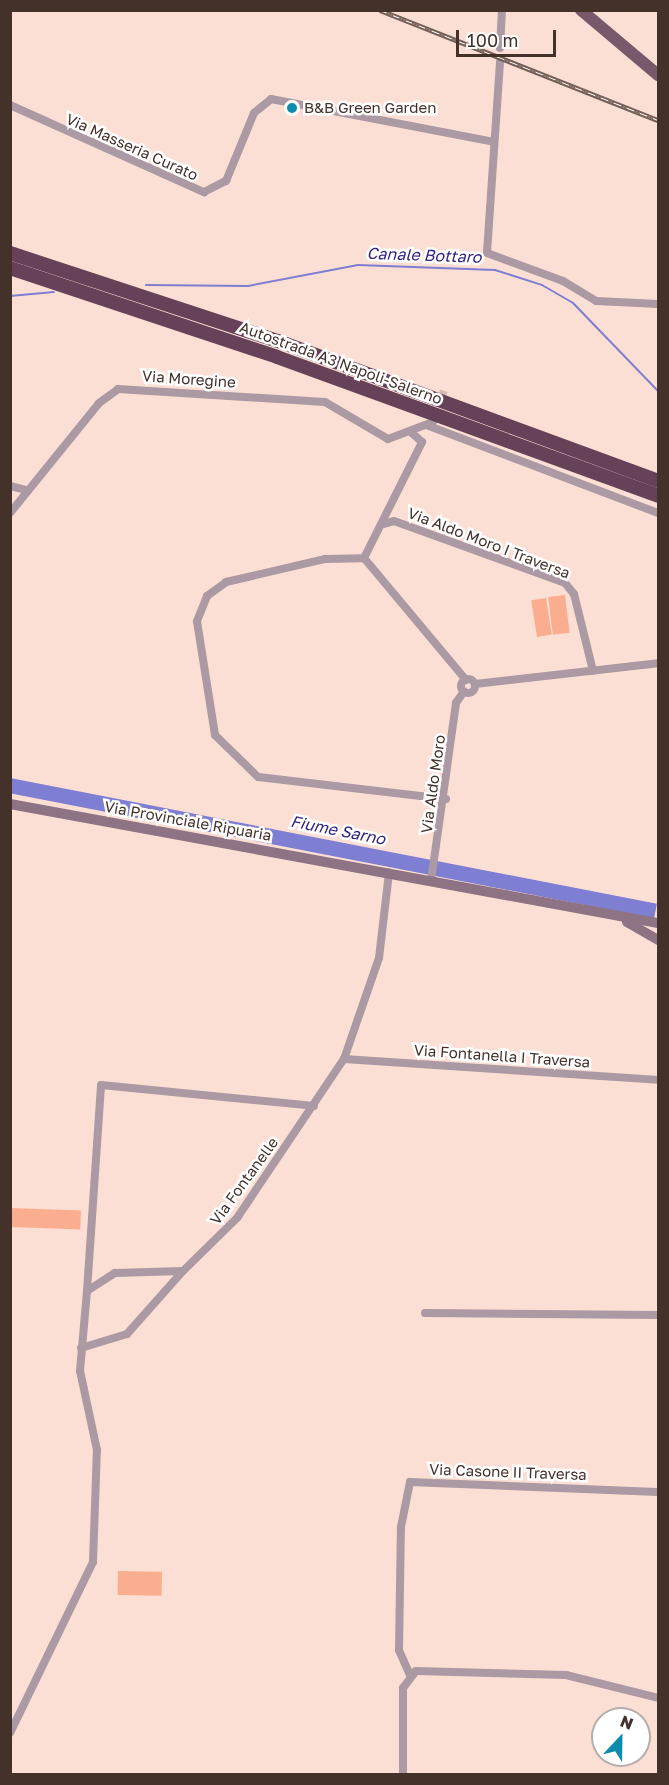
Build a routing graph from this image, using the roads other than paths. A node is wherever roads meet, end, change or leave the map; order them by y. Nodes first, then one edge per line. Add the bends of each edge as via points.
1 (502, 10) edge
2 (581, 10) edge
3 (500, 48) dead end
4 (500, 62) dead end
5 (658, 75) edge
6 (10, 105) edge
7 (494, 142) junction
8 (10, 253) edge
9 (10, 267) edge
10 (658, 304) edge
11 (411, 432) junction
12 (658, 481) edge
13 (10, 486) edge
14 (26, 490) junction
15 (658, 496) edge
16 (10, 513) edge
17 (658, 513) edge
18 (384, 524) junction
19 (364, 558) junction
20 (658, 663) edge
21 (593, 671) junction
22 (466, 680) junction
23 (475, 684) junction
24 (464, 691) junction
25 (446, 799) junction
26 (10, 804) edge
27 (389, 873) junction
28 (432, 879) junction
29 (607, 915) junction
30 (658, 923) edge
31 (658, 939) edge
32 (344, 1059) junction
33 (658, 1080) edge
34 (314, 1106) junction
35 (183, 1271) junction
36 (87, 1291) junction
37 (425, 1312) dead end
38 (658, 1315) edge
39 (81, 1348) junction
40 (658, 1492) edge
41 (410, 1675) junction
42 (658, 1698) edge
43 (10, 1733) edge
44 (403, 1774) edge

1 - 3 street
2 - 5 main road
4 - 7 street
6 - 7 street, Via Masseria Curato via 204,192 226,181 254,113 267,101
7 - 10 street via 487,253 557,279 596,301
8 - 12 highway, Autostrada A3 Napoli-Salerno via 278,341
9 - 15 highway, Autostrada A3 Napoli-Salerno via 277,357
11 - 14 street, Via Moregine via 378,437 325,402 118,389 99,403
11 - 17 street, Via Moregine via 431,424
11 - 18 street via 422,442
13 - 14 street
14 - 16 street, Via Moregine
18 - 19 street via 371,537
18 - 21 street, Via Aldo Moro I Traversa via 394,521 565,584 574,594
19 - 22 street
19 - 25 street via 325,559 226,582 207,596 197,621 215,735 229,754 258,777
20 - 21 street
21 - 23 street
22 - 23 street
22 - 24 street, Via Aldo Moro
23 - 24 street via 473,692
24 - 25 street, Via Aldo Moro via 456,703
25 - 28 street, Via Aldo Moro
26 - 27 main road, Via Provinciale Ripuaria
27 - 28 main road, Via Provinciale Ripuaria
27 - 32 street, Via Fontanelle via 379,958
28 - 29 main road, Via Provinciale Ripuaria
29 - 30 main road, Via Provinciale Ripuaria
29 - 31 main road, Via Provinciale Ripuaria
32 - 33 street, Via Fontanella I Traversa
32 - 34 street, Via Fontanelle
34 - 35 street, Via Fontanelle via 237,1218
34 - 36 street via 101,1085
35 - 36 street via 115,1272
35 - 39 street, Via Fontanelle via 127,1334
36 - 39 street
37 - 38 street
39 - 43 street via 97,1450 93,1562
40 - 41 street, Via Casone II Traversa via 410,1482 401,1527 399,1650
41 - 42 street via 423,1669 566,1676
41 - 44 street via 403,1688

